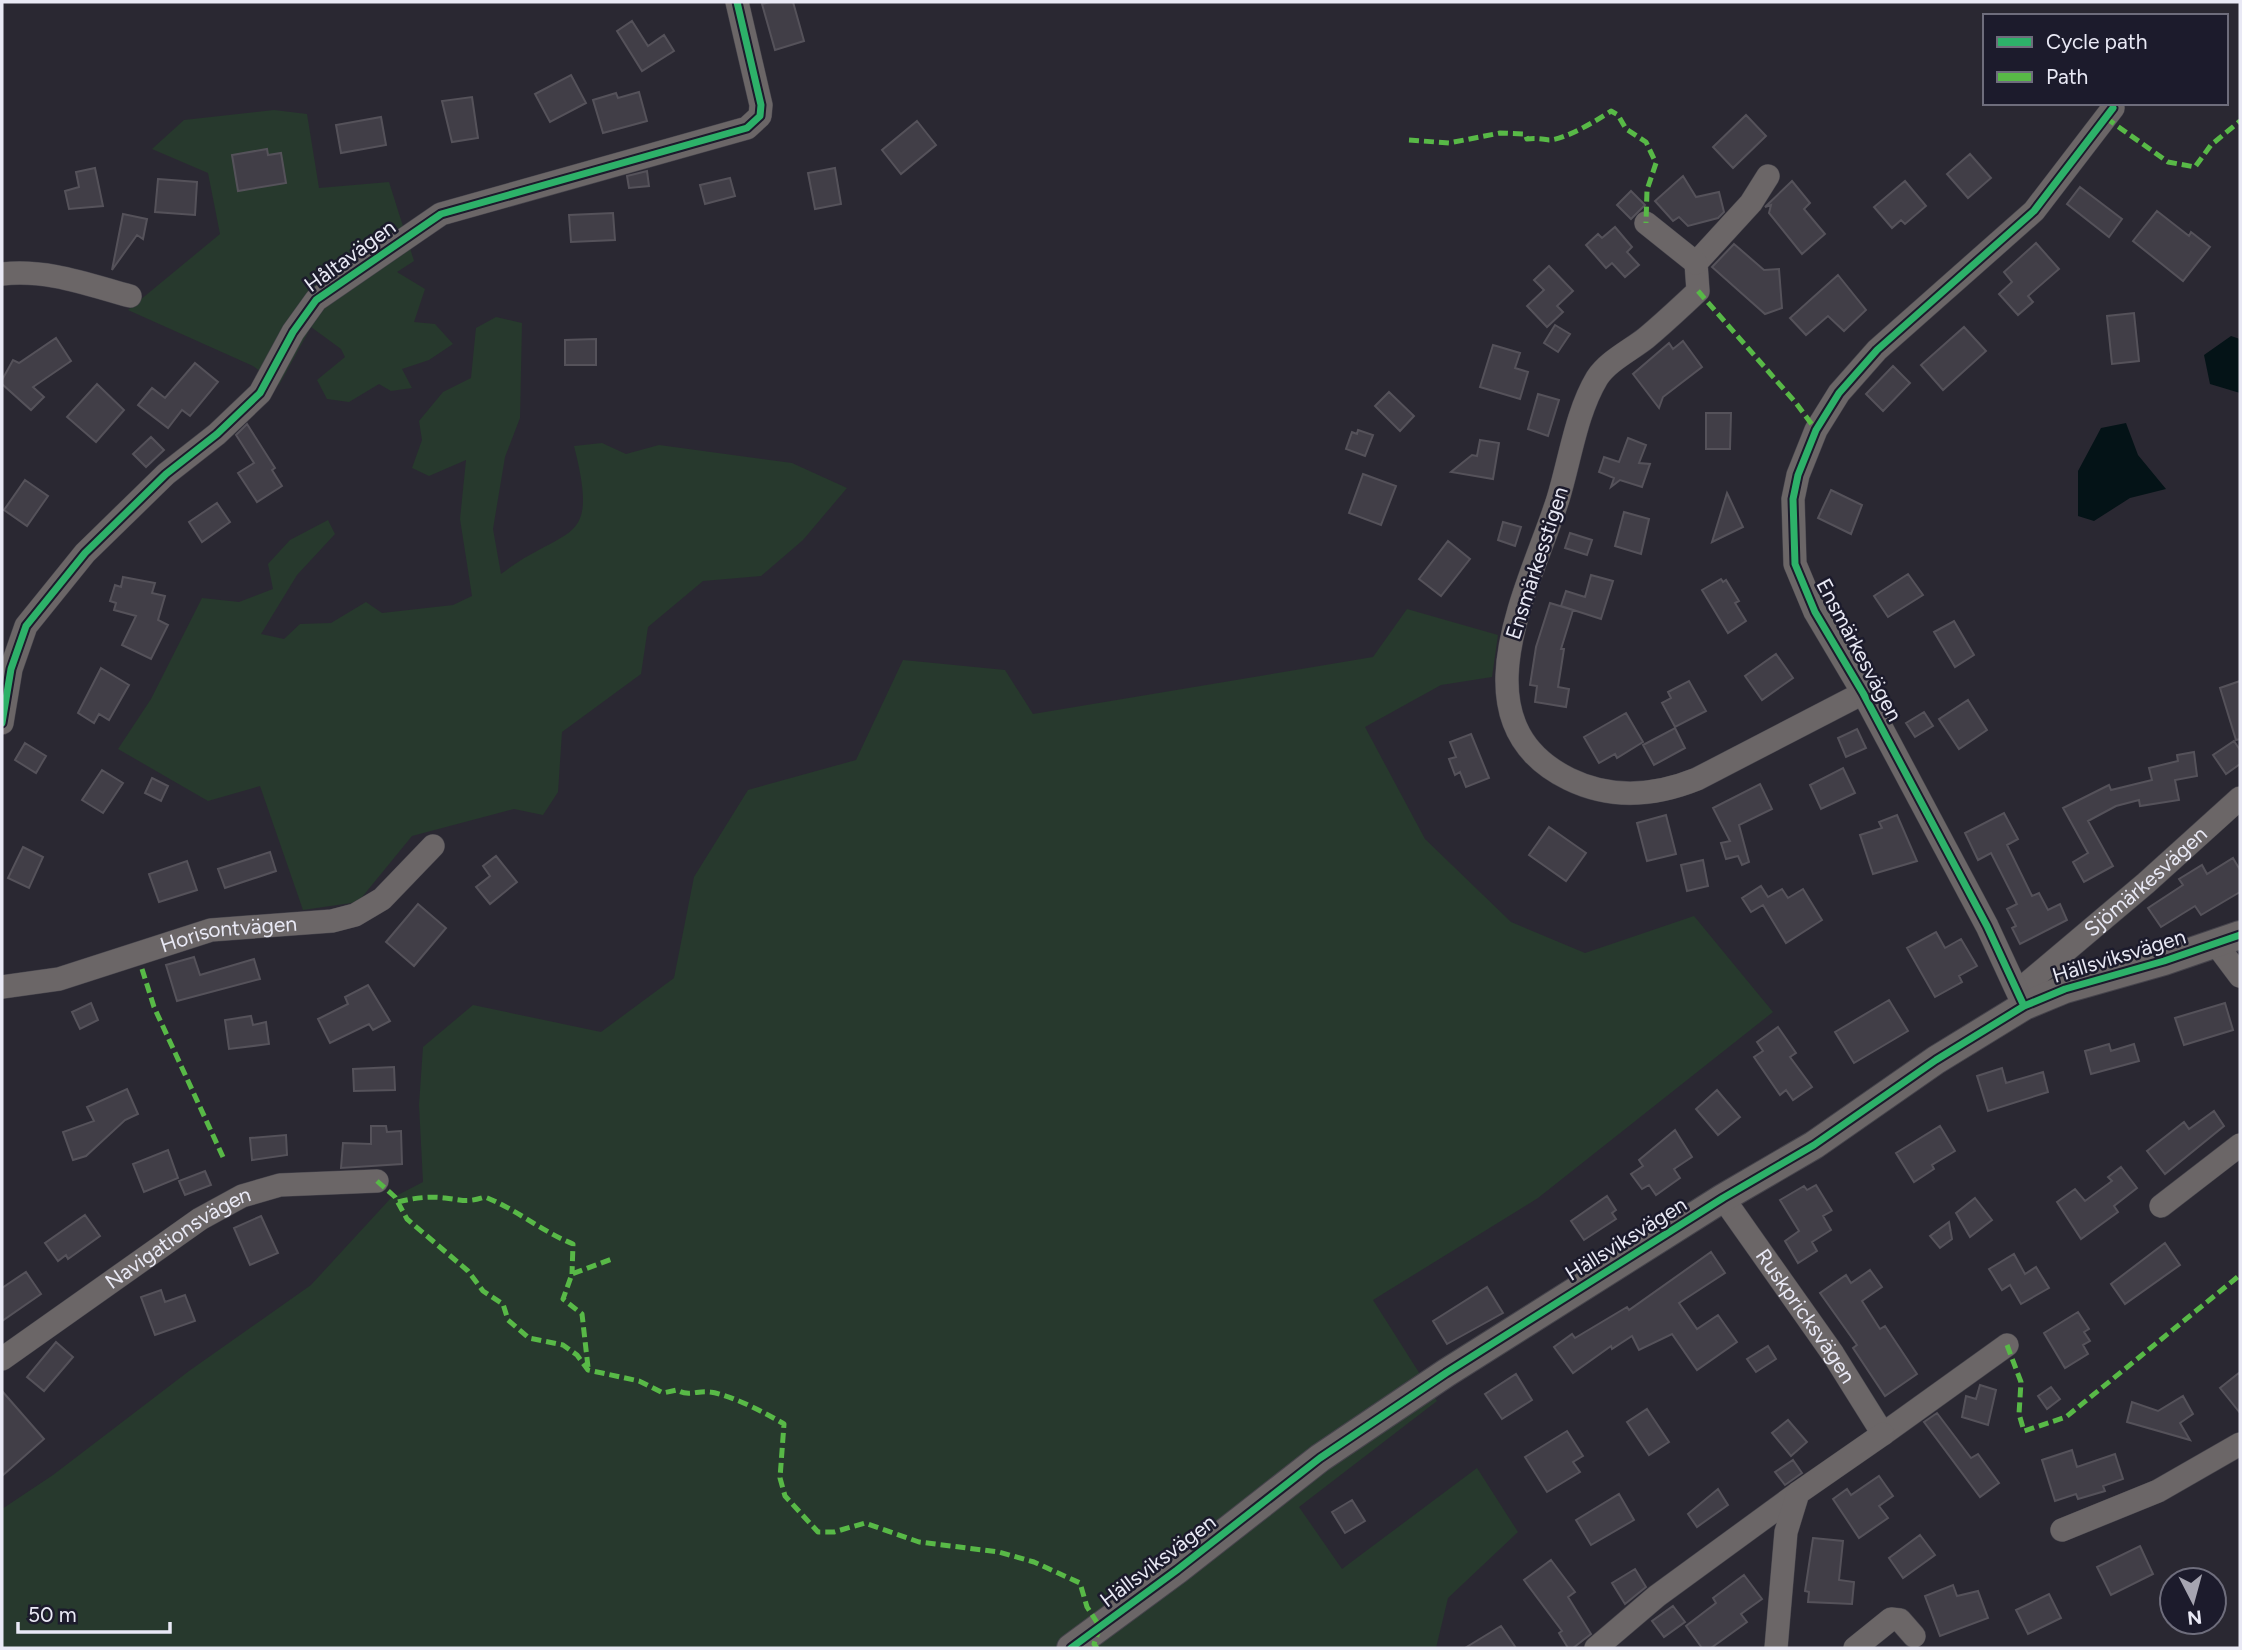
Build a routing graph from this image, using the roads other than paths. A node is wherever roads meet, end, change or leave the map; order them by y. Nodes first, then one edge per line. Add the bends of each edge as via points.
1 (737, 2) edge
2 (2113, 107) dead end
3 (1768, 176) dead end
4 (1646, 223) dead end
5 (1696, 263) junction
6 (2, 274) edge
7 (130, 296) dead end
8 (1863, 693) junction
9 (2, 723) edge
10 (2240, 797) edge
11 (433, 846) dead end
12 (2228, 940) edge
13 (2240, 976) edge
14 (2, 987) edge
15 (2021, 999) junction
16 (2240, 1145) edge
17 (377, 1181) dead end
18 (1723, 1199) junction
19 (2161, 1206) dead end
20 (2007, 1345) dead end
21 (2, 1359) edge
22 (1883, 1434) junction
23 (2240, 1444) edge
24 (1798, 1493) junction
25 (2062, 1530) dead end
26 (1913, 1636) dead end
27 (1071, 1648) edge
28 (1596, 1648) edge
29 (1776, 1648) edge
30 (1855, 1648) edge

1 - 9 street, Håltavägen via 761,105 755,123 676,150 441,214 316,300 260,393 166,474 85,553 26,626 11,669
2 - 8 street, Ensmärkesvägen via 2034,211 1877,350 1839,393 1815,430 1795,487 1795,564 1815,612
3 - 5 street via 1751,203
4 - 5 street
5 - 8 street, Ensmärkesstigen via 1698,291 1601,372 1588,399 1513,632 1506,677 1514,726 1525,746 1566,778 1597,791 1651,793 1697,779
6 - 7 street via 23,271 62,276
8 - 15 street, Ensmärkesvägen
10 - 15 street, Sjömärkesvägen
11 - 14 street, Horisontvägen via 382,899 355,915 332,921 211,930 59,979
12 - 13 street
12 - 15 street, Hällsviksvägen
15 - 18 street, Hällsviksvägen via 1814,1145
16 - 19 street
17 - 21 street, Navigationsvägen via 280,1185 242,1196 200,1219
18 - 22 street, Ruskpricksvägen
18 - 27 street, Hällsviksvägen via 1320,1458
20 - 22 street
22 - 24 street
23 - 25 street via 2158,1491
24 - 28 street via 1657,1596
24 - 29 street via 1786,1532
26 - 30 street via 1900,1620 1891,1619

